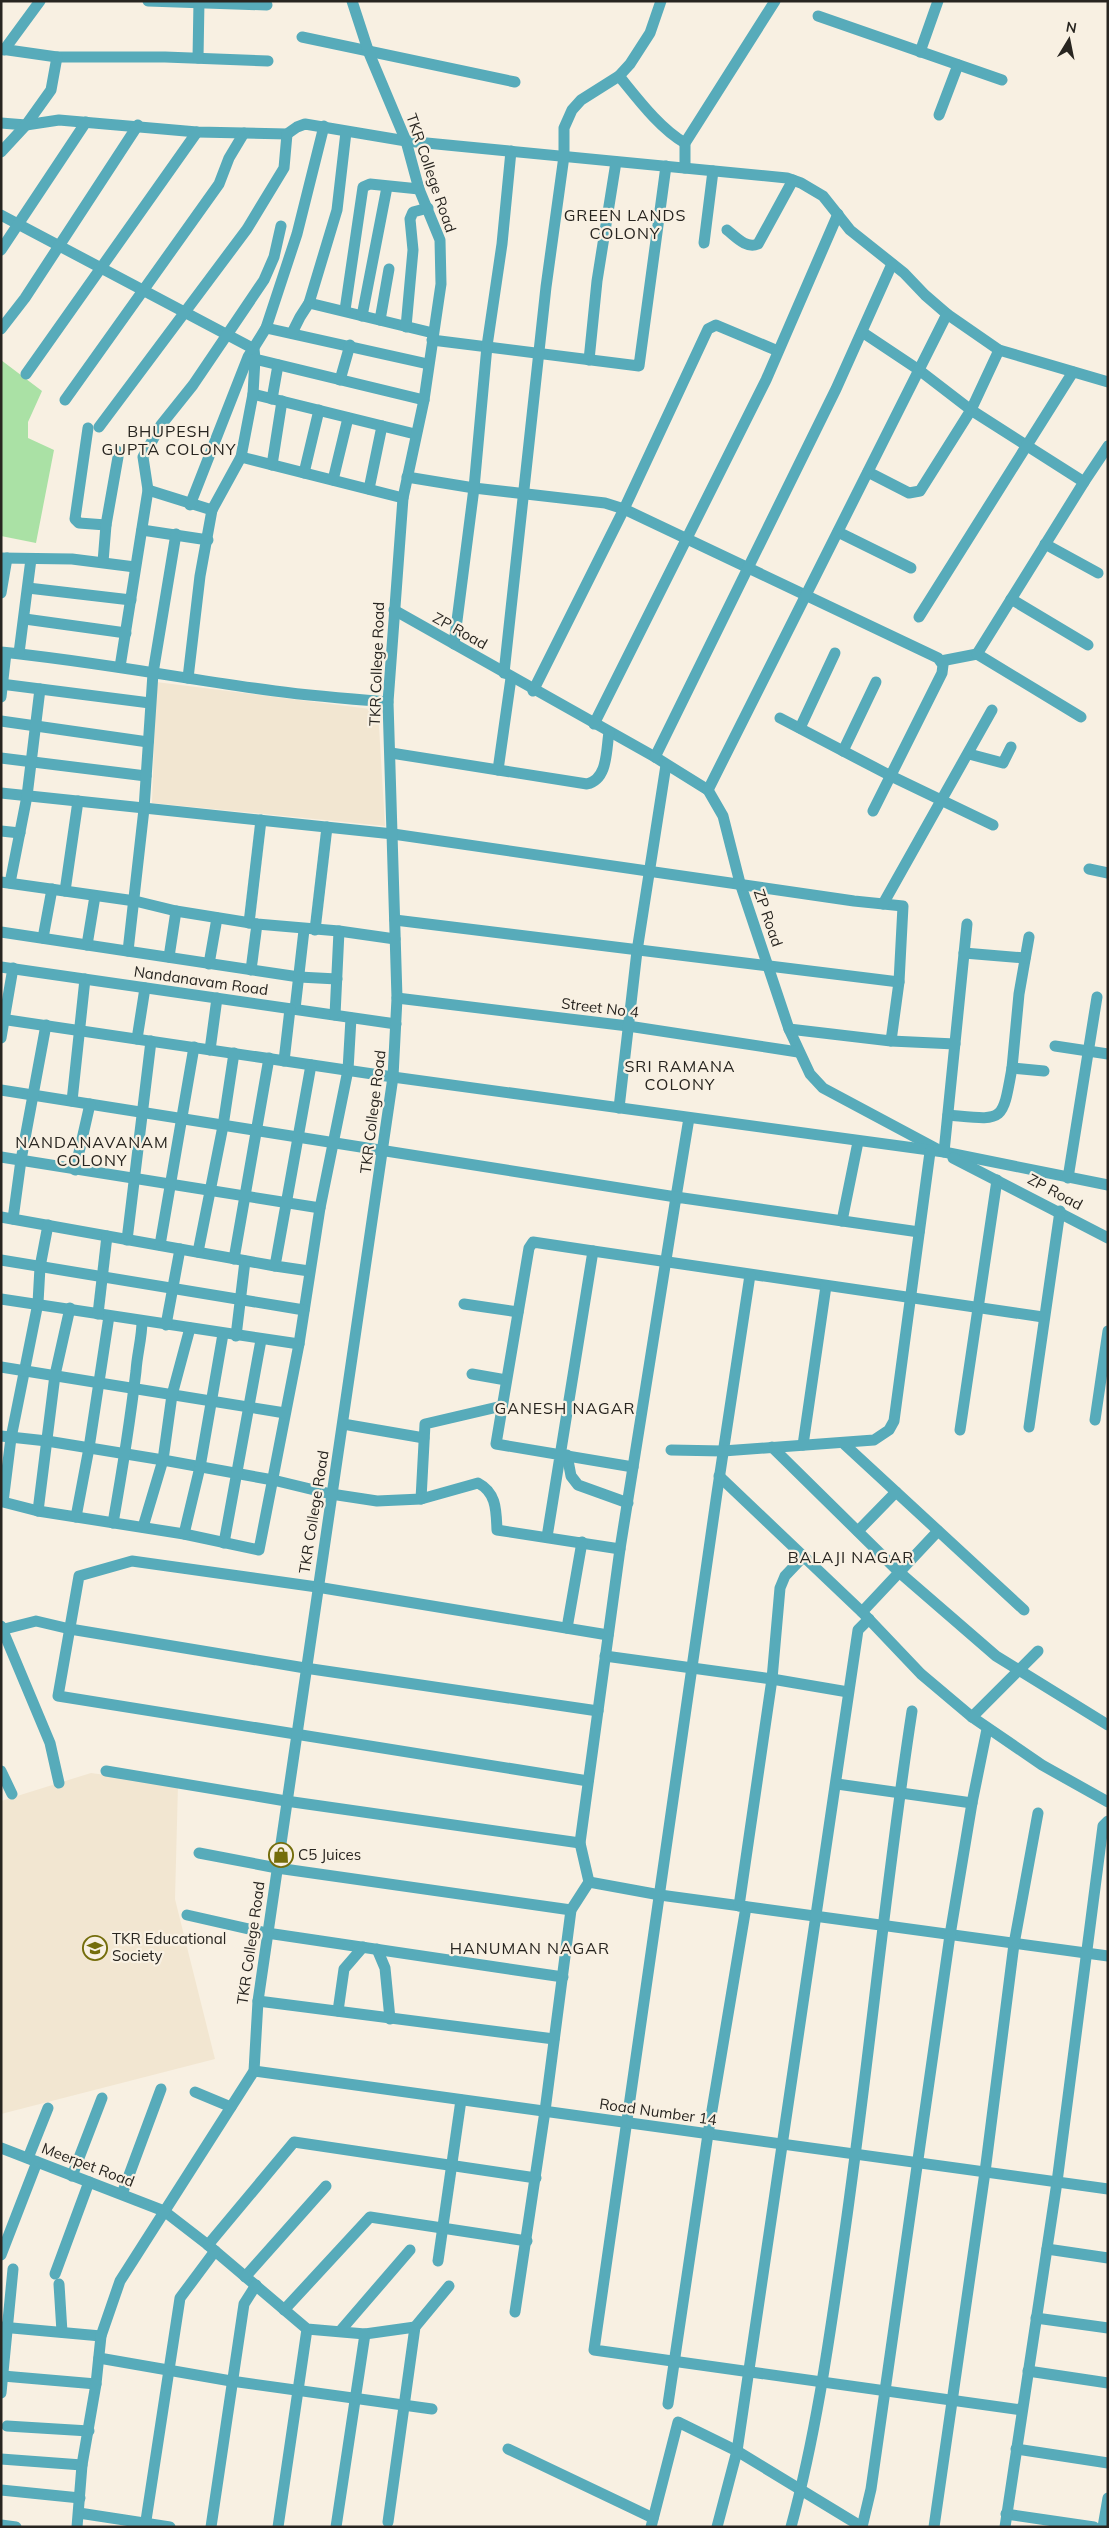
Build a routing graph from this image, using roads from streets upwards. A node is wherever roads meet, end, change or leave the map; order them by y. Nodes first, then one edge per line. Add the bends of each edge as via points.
1 (40, 1) edge
2 (148, 1) edge
3 (352, 1) edge
4 (661, 1) edge
5 (775, 1) edge
6 (938, 1) edge
7 (199, 2) edge
8 (267, 5) dead end
9 (818, 16) dead end
10 (302, 38) dead end
11 (3, 50) edge
12 (920, 52) junction
13 (370, 53) junction
14 (57, 57) junction
15 (198, 58) junction
16 (268, 61) dead end
17 (958, 65) junction
18 (619, 76) junction
19 (1002, 80) dead end
20 (515, 82) dead end
21 (939, 115) dead end
22 (86, 122) junction
23 (1, 123) edge
24 (26, 125) junction
25 (138, 125) junction
26 (324, 126) junction
27 (197, 132) junction
28 (346, 132) junction
29 (244, 133) junction
30 (287, 134) junction
31 (406, 141) junction
32 (685, 143) junction
33 (511, 151) junction
34 (1, 152) edge
35 (564, 156) junction
36 (616, 162) junction
37 (666, 166) junction
38 (685, 168) junction
39 (714, 171) junction
40 (793, 180) junction
41 (386, 186) junction
42 (419, 189) junction
43 (428, 208) junction
44 (838, 214) junction
45 (1, 215) edge
46 (19, 224) junction
47 (281, 226) dead end
48 (727, 230) dead end
49 (704, 243) dead end
50 (59, 247) junction
51 (1, 250) edge
52 (892, 264) junction
53 (100, 268) junction
54 (389, 269) dead end
55 (144, 290) junction
56 (309, 303) junction
57 (345, 310) junction
58 (186, 312) junction
59 (947, 314) junction
60 (362, 316) junction
61 (380, 320) junction
62 (406, 327) junction
63 (266, 328) junction
64 (1, 329) edge
65 (862, 332) junction
66 (292, 333) junction
67 (226, 336) junction
68 (433, 337) junction
69 (350, 346) junction
70 (488, 346) junction
71 (999, 350) junction
72 (778, 351) junction
73 (255, 354) junction
74 (539, 354) junction
75 (589, 360) junction
76 (428, 364) junction
77 (278, 366) junction
78 (919, 370) junction
79 (1073, 372) junction
80 (26, 374) dead end
81 (340, 380) junction
82 (1108, 382) edge
83 (253, 394) junction
84 (64, 400) dead end
85 (277, 400) junction
86 (424, 400) junction
87 (319, 410) junction
88 (971, 410) junction
89 (348, 418) junction
90 (382, 426) junction
91 (415, 434) junction
92 (1027, 446) junction
93 (1108, 446) edge
94 (117, 451) dead end
95 (241, 457) junction
96 (272, 465) junction
97 (868, 472) junction
98 (304, 473) junction
99 (407, 477) junction
100 (333, 480) junction
101 (1084, 482) junction
102 (474, 488) junction
103 (148, 490) junction
104 (369, 490) junction
105 (524, 494) junction
106 (403, 498) junction
107 (190, 505) junction
108 (624, 509) junction
109 (212, 510) junction
110 (106, 525) junction
111 (142, 530) junction
112 (838, 532) junction
113 (176, 534) junction
114 (208, 540) junction
115 (686, 540) junction
116 (1045, 544) junction
117 (4, 558) edge
118 (31, 559) junction
119 (103, 562) junction
120 (135, 567) junction
121 (911, 568) dead end
122 (748, 569) junction
123 (1098, 573) dead end
124 (28, 588) junction
125 (1, 593) edge
126 (805, 596) junction
127 (1011, 599) junction
128 (130, 600) junction
129 (394, 610) junction
130 (919, 617) dead end
131 (25, 619) junction
132 (126, 633) junction
133 (454, 644) junction
134 (1088, 645) dead end
135 (4, 653) edge
136 (19, 653) junction
137 (835, 653) dead end
138 (976, 654) junction
139 (941, 661) junction
140 (120, 667) junction
141 (153, 673) junction
142 (508, 675) junction
143 (188, 678) junction
144 (876, 682) dead end
145 (2, 684) edge
146 (40, 688) junction
147 (533, 691) junction
148 (1, 697) edge
149 (388, 702) junction
150 (150, 703) junction
151 (992, 710) dead end
152 (1081, 717) dead end
153 (780, 718) dead end
154 (1, 721) edge
155 (594, 724) junction
156 (36, 726) junction
157 (800, 728) junction
158 (609, 732) junction
159 (148, 742) junction
160 (1011, 747) dead end
161 (843, 751) junction
162 (391, 753) junction
163 (969, 754) junction
164 (655, 757) junction
165 (1, 758) edge
166 (32, 762) junction
167 (666, 765) junction
168 (498, 770) junction
169 (146, 776) junction
170 (891, 776) junction
171 (708, 790) junction
172 (1, 793) edge
173 (27, 796) junction
174 (943, 800) junction
175 (78, 801) junction
176 (144, 809) junction
177 (873, 811) dead end
178 (261, 820) junction
179 (993, 825) dead end
180 (327, 827) junction
181 (1, 831) edge
182 (20, 833) junction
183 (393, 834) junction
184 (1089, 869) dead end
185 (649, 872) junction
186 (1108, 874) edge
187 (6, 882) edge
188 (740, 883) junction
189 (52, 889) junction
190 (65, 891) junction
191 (95, 896) junction
192 (135, 901) junction
193 (883, 904) junction
194 (176, 911) junction
195 (217, 918) junction
196 (394, 920) junction
197 (253, 924) junction
198 (967, 924) dead end
199 (310, 930) junction
200 (339, 931) junction
201 (1, 932) edge
202 (1029, 937) dead end
203 (44, 938) junction
204 (395, 939) junction
205 (87, 945) junction
206 (128, 951) junction
207 (637, 951) junction
208 (964, 953) junction
209 (169, 957) junction
210 (1025, 958) junction
211 (209, 964) junction
212 (7, 967) edge
213 (769, 967) junction
214 (251, 970) junction
215 (299, 977) junction
216 (85, 979) junction
217 (337, 980) junction
218 (899, 982) junction
219 (145, 988) junction
220 (1097, 997) dead end
221 (217, 998) junction
222 (397, 998) junction
223 (292, 1009) junction
224 (335, 1015) junction
225 (351, 1018) junction
226 (3, 1019) edge
227 (396, 1024) junction
228 (46, 1025) junction
229 (628, 1026) junction
230 (788, 1028) junction
231 (80, 1030) junction
232 (1, 1038) edge
233 (137, 1039) junction
234 (891, 1040) junction
235 (151, 1041) junction
236 (955, 1044) junction
237 (1055, 1046) dead end
238 (194, 1047) junction
239 (210, 1050) junction
240 (1088, 1051) junction
241 (798, 1052) junction
242 (234, 1053) junction
243 (1108, 1054) edge
244 (269, 1058) junction
245 (284, 1061) junction
246 (311, 1065) junction
247 (1012, 1068) junction
248 (348, 1070) junction
249 (1044, 1072) dead end
250 (394, 1077) junction
251 (1, 1090) edge
252 (32, 1095) junction
253 (72, 1101) junction
254 (90, 1104) junction
255 (619, 1108) junction
256 (141, 1112) junction
257 (948, 1115) junction
258 (689, 1118) junction
259 (182, 1119) junction
260 (223, 1126) junction
261 (256, 1131) junction
262 (297, 1136) junction
263 (334, 1141) junction
264 (858, 1142) junction
265 (383, 1152) junction
266 (930, 1152) junction
267 (944, 1152) junction
268 (1, 1157) edge
269 (21, 1160) junction
270 (75, 1170) junction
271 (136, 1177) junction
272 (1068, 1178) junction
273 (997, 1180) junction
274 (171, 1183) junction
275 (1108, 1185) edge
276 (212, 1190) junction
277 (246, 1196) junction
278 (676, 1197) junction
279 (286, 1202) junction
280 (320, 1208) junction
281 (1060, 1212) junction
282 (1, 1217) edge
283 (14, 1219) junction
284 (842, 1221) junction
285 (48, 1225) junction
286 (920, 1232) junction
287 (107, 1236) junction
288 (1108, 1238) edge
289 (127, 1240) junction
290 (160, 1246) junction
291 (180, 1249) junction
292 (593, 1251) junction
293 (198, 1252) junction
294 (1, 1260) edge
295 (240, 1260) junction
296 (666, 1262) junction
297 (275, 1266) junction
298 (40, 1267) junction
299 (309, 1271) junction
300 (750, 1275) junction
301 (103, 1277) junction
302 (826, 1286) junction
303 (173, 1288) junction
304 (910, 1298) junction
305 (1, 1299) edge
306 (239, 1299) junction
307 (38, 1303) junction
308 (464, 1304) dead end
309 (70, 1308) junction
310 (976, 1308) junction
311 (304, 1310) junction
312 (518, 1312) junction
313 (103, 1315) junction
314 (1043, 1317) junction
315 (142, 1321) junction
316 (166, 1325) junction
317 (190, 1328) junction
318 (1108, 1331) edge
319 (223, 1334) junction
320 (236, 1336) junction
321 (261, 1340) junction
322 (299, 1344) junction
323 (1, 1367) edge
324 (24, 1371) junction
325 (472, 1374) dead end
326 (55, 1375) junction
327 (506, 1380) junction
328 (100, 1384) junction
329 (133, 1390) junction
330 (172, 1395) junction
331 (210, 1400) junction
332 (249, 1406) junction
333 (502, 1406) junction
334 (285, 1413) junction
335 (1095, 1420) dead end
336 (343, 1424) junction
337 (1029, 1427) dead end
338 (960, 1430) dead end
339 (6, 1437) edge
340 (424, 1438) junction
341 (47, 1441) junction
342 (843, 1442) junction
343 (803, 1445) junction
344 (89, 1448) junction
345 (772, 1448) junction
346 (670, 1450) dead end
347 (723, 1451) junction
348 (564, 1454) junction
349 (125, 1455) junction
350 (162, 1460) junction
351 (200, 1467) junction
352 (633, 1467) junction
353 (236, 1474) junction
354 (719, 1476) junction
355 (273, 1480) junction
356 (896, 1492) junction
357 (331, 1494) junction
358 (421, 1499) junction
359 (628, 1503) junction
360 (38, 1511) junction
361 (76, 1517) junction
362 (112, 1523) junction
363 (143, 1528) junction
364 (938, 1530) junction
365 (858, 1531) junction
366 (184, 1534) junction
367 (547, 1537) junction
368 (582, 1542) junction
369 (224, 1543) junction
370 (620, 1549) junction
371 (804, 1556) junction
372 (900, 1572) junction
373 (317, 1587) junction
374 (1024, 1610) dead end
375 (866, 1615) junction
376 (567, 1628) junction
377 (2, 1629) edge
378 (70, 1629) junction
379 (608, 1635) junction
380 (1038, 1651) dead end
381 (605, 1656) junction
382 (305, 1668) junction
383 (691, 1669) junction
384 (1019, 1670) junction
385 (772, 1679) junction
386 (848, 1692) junction
387 (598, 1711) junction
388 (912, 1711) dead end
389 (972, 1717) junction
390 (1108, 1725) edge
391 (987, 1729) junction
392 (296, 1733) junction
393 (106, 1771) dead end
394 (1, 1772) edge
395 (588, 1781) junction
396 (59, 1783) dead end
397 (837, 1784) junction
398 (899, 1791) junction
399 (12, 1794) dead end
400 (286, 1801) junction
401 (1108, 1802) edge
402 (972, 1803) junction
403 (1038, 1813) dead end
404 (1108, 1821) edge
405 (580, 1843) junction
406 (199, 1854) dead end
407 (277, 1868) junction
408 (589, 1882) junction
409 (660, 1895) junction
410 (743, 1906) junction
411 (571, 1910) junction
412 (187, 1915) dead end
413 (818, 1917) junction
414 (883, 1927) junction
415 (267, 1933) junction
416 (950, 1935) junction
417 (1014, 1944) junction
418 (363, 1947) junction
419 (377, 1949) junction
420 (1085, 1953) junction
421 (1108, 1956) edge
422 (562, 1977) junction
423 (258, 2001) junction
424 (338, 2012) junction
425 (390, 2019) junction
426 (554, 2039) junction
427 (254, 2071) junction
428 (161, 2089) dead end
429 (195, 2092) dead end
430 (102, 2098) dead end
431 (461, 2100) junction
432 (231, 2107) junction
433 (48, 2108) dead end
434 (546, 2111) junction
435 (627, 2123) junction
436 (708, 2134) junction
437 (782, 2144) junction
438 (1, 2148) edge
439 (856, 2154) junction
440 (33, 2160) junction
441 (917, 2163) junction
442 (451, 2165) junction
443 (985, 2172) junction
444 (72, 2176) junction
445 (536, 2178) junction
446 (89, 2182) junction
447 (1057, 2182) junction
448 (326, 2186) dead end
449 (1108, 2189) edge
450 (122, 2194) junction
451 (164, 2211) junction
452 (442, 2228) junction
453 (527, 2241) junction
454 (212, 2248) junction
455 (410, 2250) dead end
456 (1047, 2250) junction
457 (1, 2255) edge
458 (1108, 2258) edge
459 (438, 2261) dead end
460 (13, 2269) dead end
461 (245, 2276) junction
462 (256, 2285) junction
463 (448, 2286) dead end
464 (284, 2310) junction
465 (515, 2312) dead end
466 (1036, 2318) junction
467 (4, 2327) edge
468 (415, 2327) junction
469 (1108, 2328) edge
470 (307, 2329) junction
471 (341, 2330) junction
472 (62, 2332) junction
473 (365, 2334) junction
474 (101, 2336) junction
475 (98, 2358) junction
476 (673, 2361) junction
477 (168, 2370) junction
478 (1028, 2371) junction
479 (749, 2372) junction
480 (3, 2376) junction
481 (231, 2381) junction
482 (823, 2382) junction
483 (1108, 2383) edge
484 (96, 2384) junction
485 (296, 2390) junction
486 (884, 2390) junction
487 (1, 2393) edge
488 (355, 2399) junction
489 (952, 2400) junction
490 (668, 2404) dead end
491 (405, 2405) junction
492 (432, 2409) dead end
493 (1022, 2410) junction
494 (7, 2426) dead end
495 (89, 2431) junction
496 (508, 2449) dead end
497 (1016, 2449) junction
498 (737, 2451) junction
499 (1, 2459) edge
500 (1108, 2463) edge
501 (82, 2465) junction
502 (801, 2489) junction
503 (1, 2490) edge
504 (80, 2498) junction
505 (1108, 2498) edge
506 (79, 2513) junction
507 (1006, 2514) junction
508 (388, 2522) dead end
509 (652, 2522) edge
510 (1, 2525) edge
511 (145, 2525) edge
512 (16, 2527) edge
513 (77, 2527) edge
514 (170, 2527) edge
515 (211, 2527) edge
516 (278, 2527) edge
517 (336, 2527) edge
518 (717, 2527) edge
519 (791, 2527) edge
520 (862, 2527) edge
521 (934, 2527) edge
522 (1005, 2527) edge
523 (1094, 2527) edge
524 (1103, 2527) edge

1 - 11 street
2 - 7 street
3 - 13 street, TKR College Road
4 - 18 street via 650,33
5 - 32 street
6 - 12 street
7 - 8 street
7 - 15 street
9 - 12 street
10 - 13 street
11 - 14 street
12 - 17 street
13 - 20 street
13 - 31 street, TKR College Road
14 - 15 street
14 - 24 street via 51,90
15 - 16 street
17 - 19 street
17 - 21 street
18 - 32 street via 652,115 675,138
18 - 35 street via 581,100 572,110 564,128
22 - 24 street via 59,120
22 - 25 street
22 - 46 street
23 - 24 street
24 - 34 street
25 - 27 street
25 - 50 street
26 - 28 street
26 - 30 street via 305,124
26 - 63 street via 297,234
27 - 29 street
27 - 53 street
28 - 31 street
28 - 56 street via 337,210
29 - 30 street
29 - 55 street via 219,184
30 - 58 street via 284,168 248,228
31 - 33 street
31 - 42 street, TKR College Road
32 - 38 street
33 - 35 street
33 - 70 street
35 - 36 street
35 - 74 street
36 - 37 street
36 - 75 street via 597,281
37 - 38 street
37 - 75 street via 639,366
38 - 39 street
39 - 40 street
39 - 49 street
40 - 44 street via 822,196
40 - 48 street via 758,244 747,245
41 - 42 street
41 - 57 street via 367,184 362,189
41 - 60 street
42 - 43 street, TKR College Road
43 - 62 street via 413,212 410,219 413,250
43 - 68 street, TKR College Road via 440,240 441,284
44 - 52 street via 850,230
44 - 72 street
45 - 46 street
46 - 50 street
46 - 51 street
47 - 67 street via 274,257 264,280
50 - 53 street
50 - 64 street
52 - 59 street
52 - 65 street
53 - 55 street
53 - 80 street
54 - 61 street
55 - 58 street
55 - 84 street
56 - 57 street
56 - 66 street
57 - 60 street
58 - 67 street
58 - 110 street via 93,427 83,451 75,519 79,523
59 - 71 street
59 - 78 street
60 - 61 street
61 - 62 street
62 - 68 street
63 - 66 street
63 - 73 street
65 - 78 street
65 - 122 street
66 - 69 street
67 - 73 street
67 - 103 street via 147,446 143,458
68 - 70 street
68 - 76 street, TKR College Road
69 - 76 street
69 - 81 street
70 - 74 street
70 - 102 street
71 - 79 street
71 - 88 street
72 - 108 street via 716,325 708,329
72 - 115 street
73 - 77 street
73 - 83 street
73 - 107 street via 248,357
74 - 75 street
74 - 105 street
76 - 86 street, TKR College Road
77 - 81 street
77 - 85 street
78 - 88 street
78 - 97 street
79 - 82 street
79 - 92 street
81 - 86 street
83 - 85 street
83 - 95 street
85 - 87 street
85 - 96 street
86 - 91 street, TKR College Road
87 - 89 street
87 - 98 street
88 - 92 street
88 - 97 street via 920,491 903,491
89 - 90 street
89 - 100 street
90 - 91 street
90 - 104 street
91 - 99 street, TKR College Road
92 - 101 street
92 - 130 street
93 - 101 street
94 - 110 street
95 - 96 street
95 - 109 street
96 - 98 street
97 - 112 street
98 - 100 street
99 - 102 street
99 - 106 street, TKR College Road
100 - 104 street
101 - 116 street
102 - 105 street
102 - 133 street
103 - 107 street
103 - 111 street
104 - 106 street
105 - 108 street via 605,502
105 - 142 street
106 - 129 street, TKR College Road
107 - 109 street
108 - 115 street
108 - 147 street
109 - 114 street
110 - 119 street
111 - 113 street
111 - 120 street
112 - 121 street
112 - 126 street
113 - 114 street
113 - 141 street
114 - 143 street via 200,576
115 - 122 street
115 - 155 street
116 - 123 street
116 - 127 street
117 - 118 street
117 - 125 street
118 - 119 street
118 - 124 street
119 - 120 street
120 - 128 street
122 - 126 street
122 - 164 street
124 - 128 street
124 - 131 street
126 - 139 street
126 - 171 street
127 - 134 street
127 - 138 street
128 - 132 street
129 - 133 street, ZP Road
129 - 149 street, TKR College Road
131 - 132 street
131 - 136 street
132 - 140 street
133 - 142 street, ZP Road
135 - 136 street
135 - 145 street
136 - 140 street
137 - 157 street
138 - 139 street
138 - 152 street
139 - 170 street via 942,673
140 - 141 street
141 - 143 street
141 - 150 street
142 - 147 street, ZP Road
142 - 168 street
143 - 149 street
144 - 161 street
145 - 146 street
145 - 148 street
146 - 150 street
146 - 156 street
147 - 155 street, ZP Road
149 - 162 street, TKR College Road
150 - 159 street
151 - 163 street
153 - 157 street
154 - 156 street
155 - 158 street, ZP Road
156 - 159 street
156 - 166 street
157 - 161 street
158 - 164 street, ZP Road
158 - 168 street via 602,775 596,782 587,784
159 - 169 street
160 - 163 street via 1002,763
161 - 170 street
162 - 168 street
162 - 183 street, TKR College Road
163 - 174 street
164 - 167 street, ZP Road
165 - 166 street
166 - 169 street
166 - 173 street
167 - 171 street, ZP Road
167 - 185 street
169 - 176 street
170 - 174 street
170 - 177 street
171 - 188 street, ZP Road via 723,816
172 - 173 street
173 - 175 street
173 - 182 street
174 - 179 street
174 - 193 street
175 - 176 street
175 - 190 street
176 - 178 street
176 - 192 street
178 - 180 street
178 - 197 street
180 - 183 street
180 - 199 street
181 - 182 street
182 - 187 street
183 - 185 street
183 - 196 street, TKR College Road
184 - 186 street
185 - 188 street
185 - 207 street
187 - 189 street
188 - 193 street
188 - 213 street, ZP Road
189 - 190 street
189 - 203 street
190 - 191 street
191 - 192 street
191 - 205 street
192 - 194 street
192 - 206 street
193 - 218 street via 903,906
194 - 195 street
194 - 209 street
195 - 197 street
195 - 211 street
196 - 204 street, TKR College Road
196 - 207 street
197 - 199 street
197 - 214 street
198 - 208 street
199 - 200 street
199 - 215 street
200 - 204 street
200 - 217 street
201 - 203 street
202 - 210 street
203 - 205 street
204 - 222 street, TKR College Road
205 - 206 street
206 - 209 street
207 - 213 street
207 - 229 street
208 - 210 street
208 - 236 street
209 - 211 street
210 - 247 street
211 - 214 street
212 - 216 street, Nandanavam Road
212 - 226 street
213 - 218 street
213 - 230 street, ZP Road
214 - 215 street
215 - 217 street
215 - 223 street
216 - 219 street, Nandanavam Road
216 - 231 street
217 - 224 street
218 - 234 street
219 - 221 street, Nandanavam Road
219 - 233 street
220 - 240 street
221 - 223 street, Nandanavam Road
221 - 239 street
222 - 227 street, TKR College Road
222 - 229 street, Street No 4
223 - 224 street, Nandanavam Road
223 - 245 street
224 - 225 street, Nandanavam Road
225 - 227 street, Nandanavam Road
225 - 248 street
226 - 228 street
226 - 232 street
227 - 250 street, TKR College Road
228 - 231 street
228 - 252 street
229 - 241 street, Street No 4
229 - 255 street
230 - 234 street
230 - 241 street, ZP Road
231 - 233 street
231 - 253 street
233 - 235 street
234 - 236 street
235 - 238 street
235 - 256 street
236 - 257 street
237 - 240 street
238 - 239 street
238 - 259 street
239 - 242 street
240 - 243 street
240 - 272 street
241 - 267 street, ZP Road via 810,1074 823,1088
242 - 244 street
242 - 260 street
244 - 245 street
244 - 261 street
245 - 246 street
246 - 248 street
246 - 262 street
247 - 249 street
247 - 257 street via 1005,1107 999,1115 986,1118
248 - 250 street
248 - 263 street
250 - 255 street
250 - 265 street, TKR College Road
251 - 252 street
252 - 253 street
252 - 269 street
253 - 254 street
254 - 256 street
254 - 270 street
255 - 258 street
256 - 259 street
256 - 271 street
257 - 267 street
258 - 264 street
258 - 278 street
259 - 260 street
259 - 274 street
260 - 261 street
260 - 276 street
261 - 262 street
261 - 277 street
262 - 263 street
262 - 279 street
263 - 265 street
263 - 280 street
264 - 266 street
264 - 284 street
265 - 278 street
265 - 336 street, TKR College Road
266 - 267 street
266 - 286 street
267 - 272 street
267 - 273 street, ZP Road
268 - 269 street
269 - 270 street
269 - 283 street
270 - 271 street
271 - 274 street
271 - 289 street
272 - 275 street
273 - 281 street, ZP Road
273 - 310 street
274 - 276 street
274 - 290 street
276 - 277 street
276 - 293 street
277 - 279 street
277 - 295 street
278 - 284 street
278 - 296 street
279 - 280 street
279 - 297 street
280 - 299 street
281 - 288 street, ZP Road
281 - 314 street
282 - 283 street
283 - 285 street
284 - 286 street
285 - 287 street
285 - 298 street
286 - 304 street
287 - 289 street
287 - 301 street
289 - 290 street
290 - 291 street
291 - 293 street
291 - 303 street
292 - 296 street
292 - 312 street via 533,1242 529,1248
292 - 348 street
293 - 295 street
294 - 298 street
295 - 297 street
295 - 306 street
296 - 300 street
296 - 352 street
297 - 299 street
298 - 301 street
298 - 307 street
299 - 311 street
300 - 302 street
300 - 347 street
301 - 303 street
301 - 313 street
302 - 304 street
302 - 343 street
303 - 306 street
303 - 316 street
304 - 310 street
304 - 342 street via 894,1421 889,1430 874,1440
305 - 307 street
306 - 311 street
306 - 320 street
307 - 309 street
307 - 324 street
308 - 312 street
309 - 313 street
309 - 326 street
310 - 314 street
310 - 338 street
311 - 322 street
312 - 327 street
313 - 315 street
313 - 328 street
314 - 337 street
315 - 316 street
315 - 329 street via 142,1342
316 - 317 street
317 - 319 street
317 - 330 street
318 - 335 street
319 - 320 street
319 - 331 street
320 - 321 street
321 - 322 street
321 - 332 street
322 - 334 street
323 - 324 street
324 - 326 street
324 - 339 street
325 - 327 street
326 - 328 street
326 - 341 street
327 - 333 street
328 - 329 street
328 - 344 street
329 - 330 street
329 - 349 street
330 - 331 street
330 - 350 street
331 - 332 street
331 - 351 street
332 - 334 street
332 - 353 street
333 - 340 street via 424,1424
333 - 348 street via 496,1444
334 - 355 street
336 - 340 street
336 - 357 street, TKR College Road
339 - 341 street
339 - 360 street via 3,1502
340 - 358 street
341 - 344 street
341 - 360 street
342 - 343 street
342 - 356 street
343 - 345 street
344 - 349 street
344 - 361 street
345 - 347 street
345 - 365 street
346 - 347 street
347 - 354 street
348 - 352 street
348 - 359 street via 571,1476 578,1485
348 - 367 street
349 - 350 street
349 - 362 street
350 - 351 street
350 - 363 street
351 - 353 street
351 - 366 street
352 - 359 street
353 - 355 street
353 - 369 street
354 - 371 street
354 - 383 street
355 - 357 street
355 - 369 street via 258,1550
356 - 364 street
356 - 365 street
357 - 358 street via 378,1501
357 - 373 street, TKR College Road
358 - 367 street via 478,1483 488,1488 496,1504 497,1530
359 - 370 street
360 - 361 street
361 - 362 street
362 - 363 street
363 - 366 street
364 - 372 street
364 - 374 street
365 - 372 street
366 - 369 street
367 - 368 street
368 - 370 street
368 - 376 street
370 - 379 street
371 - 375 street
371 - 385 street via 785,1576 780,1588
372 - 375 street
372 - 384 street via 996,1656
373 - 376 street
373 - 378 street via 132,1561 79,1576
373 - 382 street, TKR College Road
375 - 386 street via 858,1630
375 - 389 street via 922,1674
376 - 379 street
377 - 378 street via 36,1622
377 - 396 street via 50,1742
378 - 382 street
378 - 392 street via 58,1696
379 - 381 street
380 - 384 street
381 - 383 street
381 - 387 street
382 - 387 street
382 - 392 street, TKR College Road
383 - 385 street
383 - 409 street
384 - 389 street
384 - 390 street
385 - 386 street
385 - 410 street
386 - 397 street
387 - 395 street
388 - 398 street
389 - 391 street
391 - 401 street via 1042,1766
391 - 402 street
392 - 395 street
392 - 400 street, TKR College Road
393 - 400 street
394 - 399 street
395 - 405 street
397 - 398 street
397 - 413 street
398 - 402 street
398 - 414 street
400 - 405 street
400 - 407 street, TKR College Road
402 - 416 street
403 - 417 street
404 - 420 street via 1103,1826
405 - 408 street
406 - 407 street
407 - 411 street
407 - 415 street, TKR College Road
408 - 409 street
408 - 411 street
409 - 410 street
409 - 435 street
410 - 413 street
410 - 436 street
411 - 422 street
412 - 415 street
413 - 414 street
413 - 437 street
414 - 416 street
414 - 439 street
415 - 418 street
415 - 423 street, TKR College Road
416 - 417 street
416 - 441 street
417 - 420 street
417 - 443 street
418 - 419 street
418 - 424 street via 344,1969
419 - 422 street
419 - 425 street via 385,1968
420 - 421 street
420 - 447 street
422 - 426 street
423 - 424 street
423 - 427 street, TKR College Road
424 - 425 street
425 - 426 street
426 - 434 street
427 - 431 street, Road Number 14
427 - 432 street, TKR College Road
428 - 450 street
429 - 432 street
430 - 444 street
431 - 434 street, Road Number 14
431 - 442 street
432 - 451 street, TKR College Road
433 - 440 street
434 - 435 street, Road Number 14
434 - 445 street
435 - 436 street, Road Number 14
435 - 476 street via 594,2350
436 - 437 street, Road Number 14
436 - 476 street
437 - 439 street, Road Number 14
437 - 479 street
438 - 440 street, Meerpet Road
439 - 441 street, Road Number 14
439 - 482 street
440 - 444 street, Meerpet Road
440 - 457 street
441 - 443 street, Road Number 14
441 - 486 street
442 - 445 street
442 - 452 street
442 - 454 street via 294,2142
443 - 447 street, Road Number 14
443 - 489 street
444 - 446 street, Meerpet Road
445 - 453 street
446 - 450 street, Meerpet Road
446 - 472 street via 57,2279
447 - 449 street, Road Number 14
447 - 456 street
448 - 461 street
450 - 451 street, Meerpet Road
451 - 454 street, Meerpet Road
451 - 474 street, TKR College Road via 120,2281
452 - 453 street
452 - 459 street
452 - 464 street via 370,2217
453 - 465 street
454 - 461 street, Meerpet Road
454 - 477 street via 180,2298
455 - 471 street
456 - 458 street
456 - 466 street
460 - 467 street
461 - 462 street, Meerpet Road
462 - 464 street, Meerpet Road
462 - 481 street via 244,2304
463 - 468 street
464 - 470 street, Meerpet Road
466 - 469 street
466 - 478 street
467 - 472 street
467 - 480 street
468 - 473 street
468 - 491 street
470 - 471 street
470 - 485 street
471 - 473 street
472 - 474 street
473 - 488 street
474 - 475 street, TKR College Road
475 - 477 street
475 - 484 street, TKR College Road
476 - 479 street
476 - 490 street
477 - 481 street
477 - 511 street
478 - 483 street
478 - 493 street
479 - 482 street
479 - 498 street
480 - 484 street
480 - 487 street
481 - 485 street
481 - 515 street
482 - 486 street
482 - 502 street
484 - 495 street, TKR College Road
485 - 488 street
485 - 516 street
486 - 489 street
486 - 520 street via 871,2489
488 - 491 street
488 - 517 street
489 - 493 street
489 - 521 street
491 - 492 street
491 - 508 street
493 - 497 street
494 - 495 street
495 - 501 street, TKR College Road
496 - 509 street
497 - 500 street
497 - 507 street
498 - 502 street
498 - 509 street via 678,2422
498 - 518 street
499 - 501 street
501 - 504 street, TKR College Road
502 - 519 street
502 - 520 street
503 - 504 street
504 - 506 street, TKR College Road
505 - 524 street
506 - 511 street
506 - 513 street, TKR College Road
507 - 522 street
507 - 523 street
510 - 512 street
511 - 514 street

